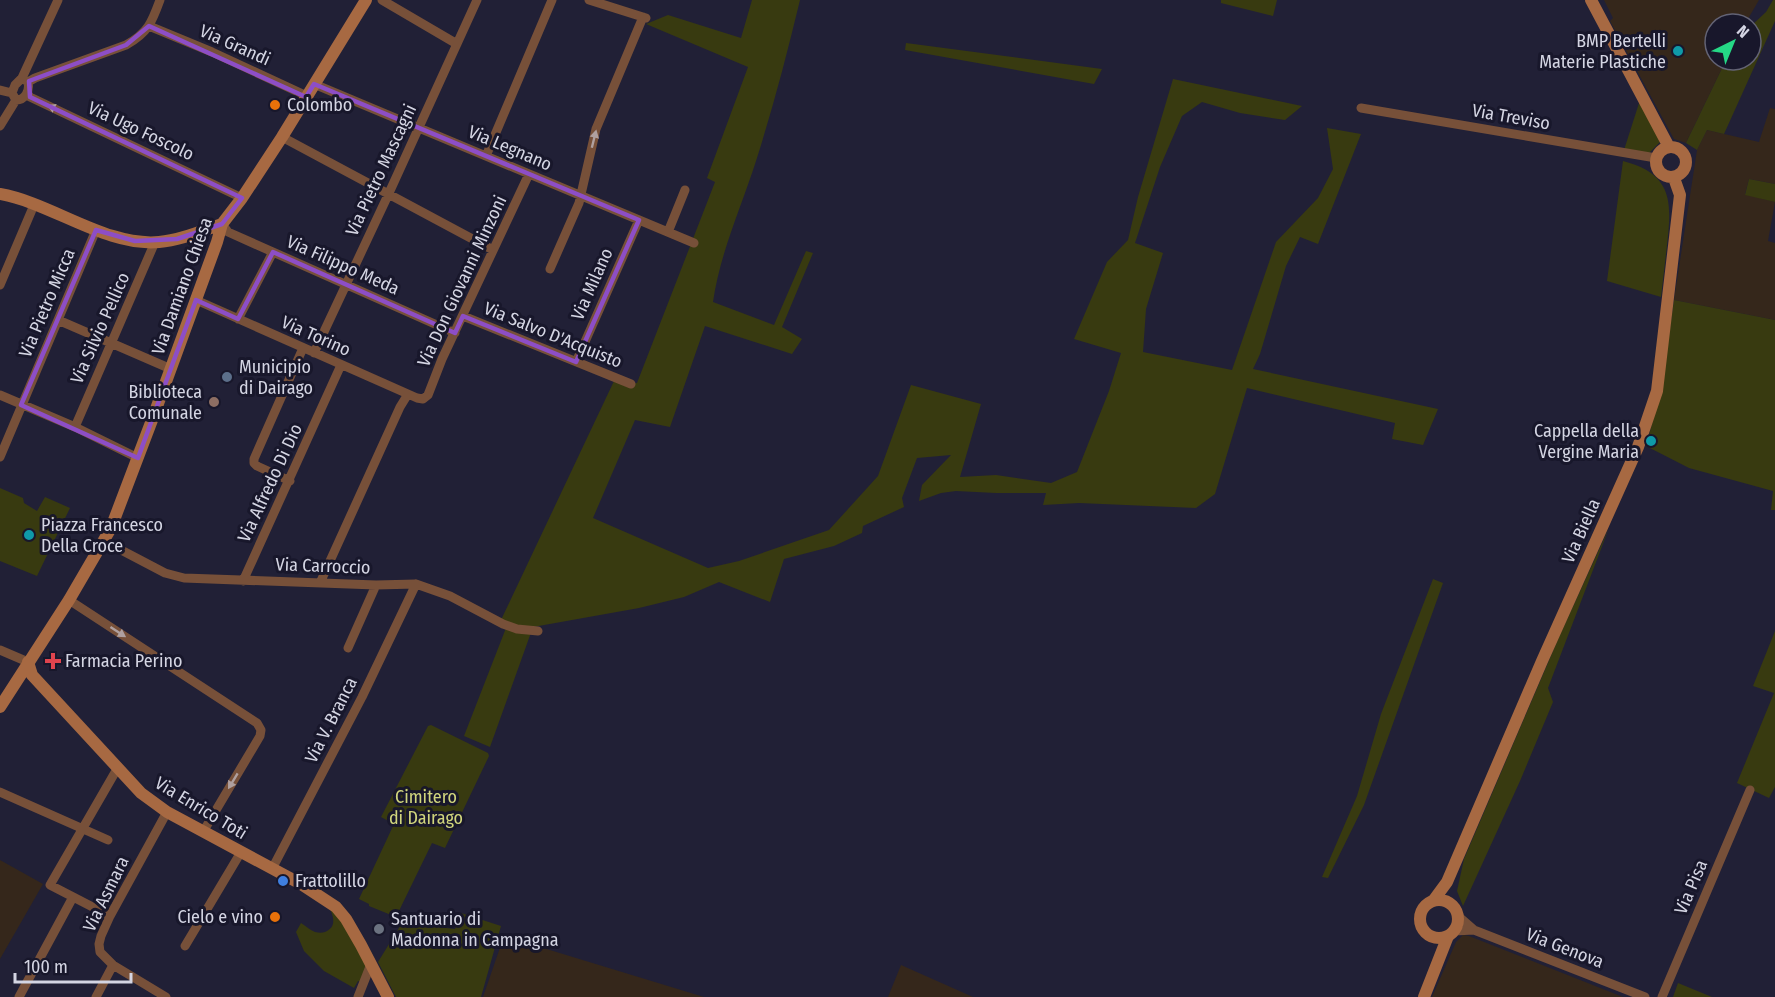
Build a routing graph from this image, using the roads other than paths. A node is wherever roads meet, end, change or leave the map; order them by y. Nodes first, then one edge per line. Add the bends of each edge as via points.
1 (58, 0) edge
2 (160, 0) edge
3 (366, 0) edge
4 (382, 0) edge
5 (477, 0) edge
6 (552, 0) edge
7 (589, 0) edge
8 (1591, 0) edge
9 (149, 26) junction
10 (457, 44) junction
11 (25, 80) junction
12 (314, 84) junction
13 (0, 90) edge
14 (27, 93) junction
15 (306, 96) junction
16 (14, 97) junction
17 (1361, 108) dead end
18 (0, 126) edge
19 (418, 128) junction
20 (282, 137) junction
21 (1669, 147) junction
22 (486, 156) junction
23 (1656, 158) junction
24 (529, 174) junction
25 (1674, 178) junction
26 (685, 190) dead end
27 (0, 194) edge
28 (389, 194) junction
29 (580, 196) junction
30 (242, 198) junction
31 (34, 205) junction
32 (639, 220) junction
33 (222, 224) junction
34 (96, 230) junction
35 (668, 232) junction
36 (156, 242) junction
37 (694, 243) dead end
38 (493, 250) junction
39 (273, 252) junction
40 (550, 269) dead end
41 (346, 284) junction
42 (0, 285) edge
43 (196, 300) junction
44 (464, 316) junction
45 (238, 319) junction
46 (58, 321) junction
47 (455, 333) junction
48 (111, 343) junction
49 (303, 348) junction
50 (314, 353) junction
51 (576, 362) junction
52 (341, 365) junction
53 (171, 369) junction
54 (631, 384) dead end
55 (408, 394) junction
56 (0, 395) edge
57 (423, 399) joint
58 (21, 405) junction
59 (75, 427) junction
60 (0, 457) edge
61 (138, 458) junction
62 (290, 481) junction
63 (104, 541) junction
64 (243, 581) junction
65 (320, 583) junction
66 (416, 584) junction
67 (376, 585) junction
68 (69, 600) junction
69 (538, 632) dead end
70 (348, 648) dead end
71 (0, 650) edge
72 (28, 662) junction
73 (0, 706) edge
74 (117, 770) junction
75 (1750, 790) dead end
76 (0, 792) edge
77 (167, 812) junction
78 (82, 829) junction
79 (203, 832) junction
80 (108, 840) dead end
81 (240, 852) junction
82 (272, 869) junction
83 (1447, 882) junction
84 (73, 897) junction
85 (1432, 901) junction
86 (1450, 904) junction
87 (110, 916) junction
88 (1458, 916) junction
89 (1474, 930) junction
90 (1427, 934) junction
91 (1451, 934) junction
92 (185, 945) dead end
93 (371, 964) junction
94 (1437, 964) junction
95 (113, 965) junction
96 (19, 997) edge
97 (96, 997) edge
98 (166, 997) edge
99 (358, 997) edge
100 (388, 997) edge
101 (1424, 997) edge
102 (1645, 997) edge
103 (1662, 997) edge

1 - 11 street
2 - 9 street
3 - 12 street, Via Damiano Chiesa
4 - 10 street
5 - 10 street, Via Pietro Mascagni
6 - 22 street
29 -> 7 street via 596,129 644,17
8 - 21 street
9 - 11 street via 126,45
9 - 15 street, Via Grandi
10 - 19 street, Via Pietro Mascagni
11 - 14 street
11 - 16 street via 15,85
12 - 15 street, Via Damiano Chiesa
12 - 19 street, Via Legnano
13 - 16 street
14 - 16 street via 22,99
30 -> 14 street, Via Ugo Foscolo
15 - 20 street, Via Damiano Chiesa
16 - 18 street
17 - 23 street, Via Treviso
19 - 22 street, Via Legnano
19 - 28 street, Via Pietro Mascagni
20 - 28 street
20 - 30 street, Via Damiano Chiesa
21 - 23 street
21 - 25 street via 1681,150 1686,158 1685,168
22 - 24 street, Via Legnano
23 - 25 street via 1659,173
24 - 29 street, Via Legnano
24 - 38 street, Via Don Giovanni Minzoni
25 - 83 street, Via Biella via 1680,195 1657,391 1638,447
26 - 35 street
27 - 31 street
28 - 38 street
28 - 41 street, Via Pietro Mascagni
29 - 32 street, Via Legnano
29 - 40 street
30 - 33 street, Via Damiano Chiesa
31 - 34 street
31 - 42 street
32 - 35 street, Via Legnano
32 - 51 street, Via Milano
33 - 36 street via 187,237
33 - 39 street, Via Filippo Meda via 228,232
33 - 43 street, Via Damiano Chiesa
34 - 36 street via 129,240
34 - 46 street, Via Pietro Micca
35 - 37 street, Via Legnano
36 - 48 street, Via Silvio Pellico
38 - 44 street, Via Don Giovanni Minzoni
39 - 41 street, Via Filippo Meda
39 - 45 street
41 - 47 street, Via Filippo Meda
41 - 50 street, Via Pietro Mascagni
43 - 45 street, Via Torino
43 - 53 street, Via Damiano Chiesa
44 - 47 street, Via Don Giovanni Minzoni
44 - 51 street, Via Salvo D'Acquisto
45 - 49 street, Via Torino
46 - 48 street
46 - 58 street, Via Pietro Micca
47 - 57 street, Via Don Giovanni Minzoni
48 - 53 street
48 - 59 street, Via Silvio Pellico
49 - 50 street, Via Torino
49 - 62 street via 254,459 257,466
50 - 52 street, Via Torino
51 - 54 street, Via Salvo D'Acquisto
52 - 55 street, Via Torino
52 - 62 street, Via Alfredo Di Dio
53 - 61 street, Via Damiano Chiesa
55 - 57 street, Via Torino
55 - 65 street
56 - 58 street
58 - 59 street
58 - 60 street, Via Pietro Micca
59 - 61 street
61 - 63 street, Via Damiano Chiesa
62 - 64 street, Via Alfredo Di Dio
63 - 64 street, Via Carroccio via 165,573 194,579
63 - 68 street, Via Damiano Chiesa
64 - 65 street, Via Carroccio
65 - 67 street, Via Carroccio
66 - 67 street, Via Carroccio
66 - 69 street, Via Carroccio via 450,596 503,624
66 - 82 street, Via V. Branca
67 - 70 street
68 - 72 street, Via Damiano Chiesa
68 -> 79 street via 257,723 260,736
71 - 72 street
72 - 73 street, Via Damiano Chiesa
72 - 74 street, Via Enrico Toti via 32,675
74 - 77 street, Via Enrico Toti
74 - 78 street
75 - 103 street, Via Pisa
76 - 78 street
77 - 79 street, Via Enrico Toti
77 - 87 street, Via Asmara
78 - 80 street
78 - 84 street via 50,885
79 - 81 street, Via Enrico Toti
81 - 82 street, Via Enrico Toti
81 - 92 street
82 - 93 street, Via Enrico Toti via 336,907
83 - 85 street, Via Biella
83 - 86 street
84 - 87 street
84 - 96 street
85 - 86 street
85 - 90 street via 1420,918
86 - 88 street
87 - 95 street, Via Asmara via 100,952
88 - 89 street, Via Genova
88 - 91 street
89 - 91 street, Via Genova
89 - 102 street, Via Genova
90 - 91 street via 1438,938
90 - 94 street
91 - 94 street
93 - 99 street
93 - 100 street, Via Enrico Toti
94 - 101 street
95 - 97 street
95 - 98 street

